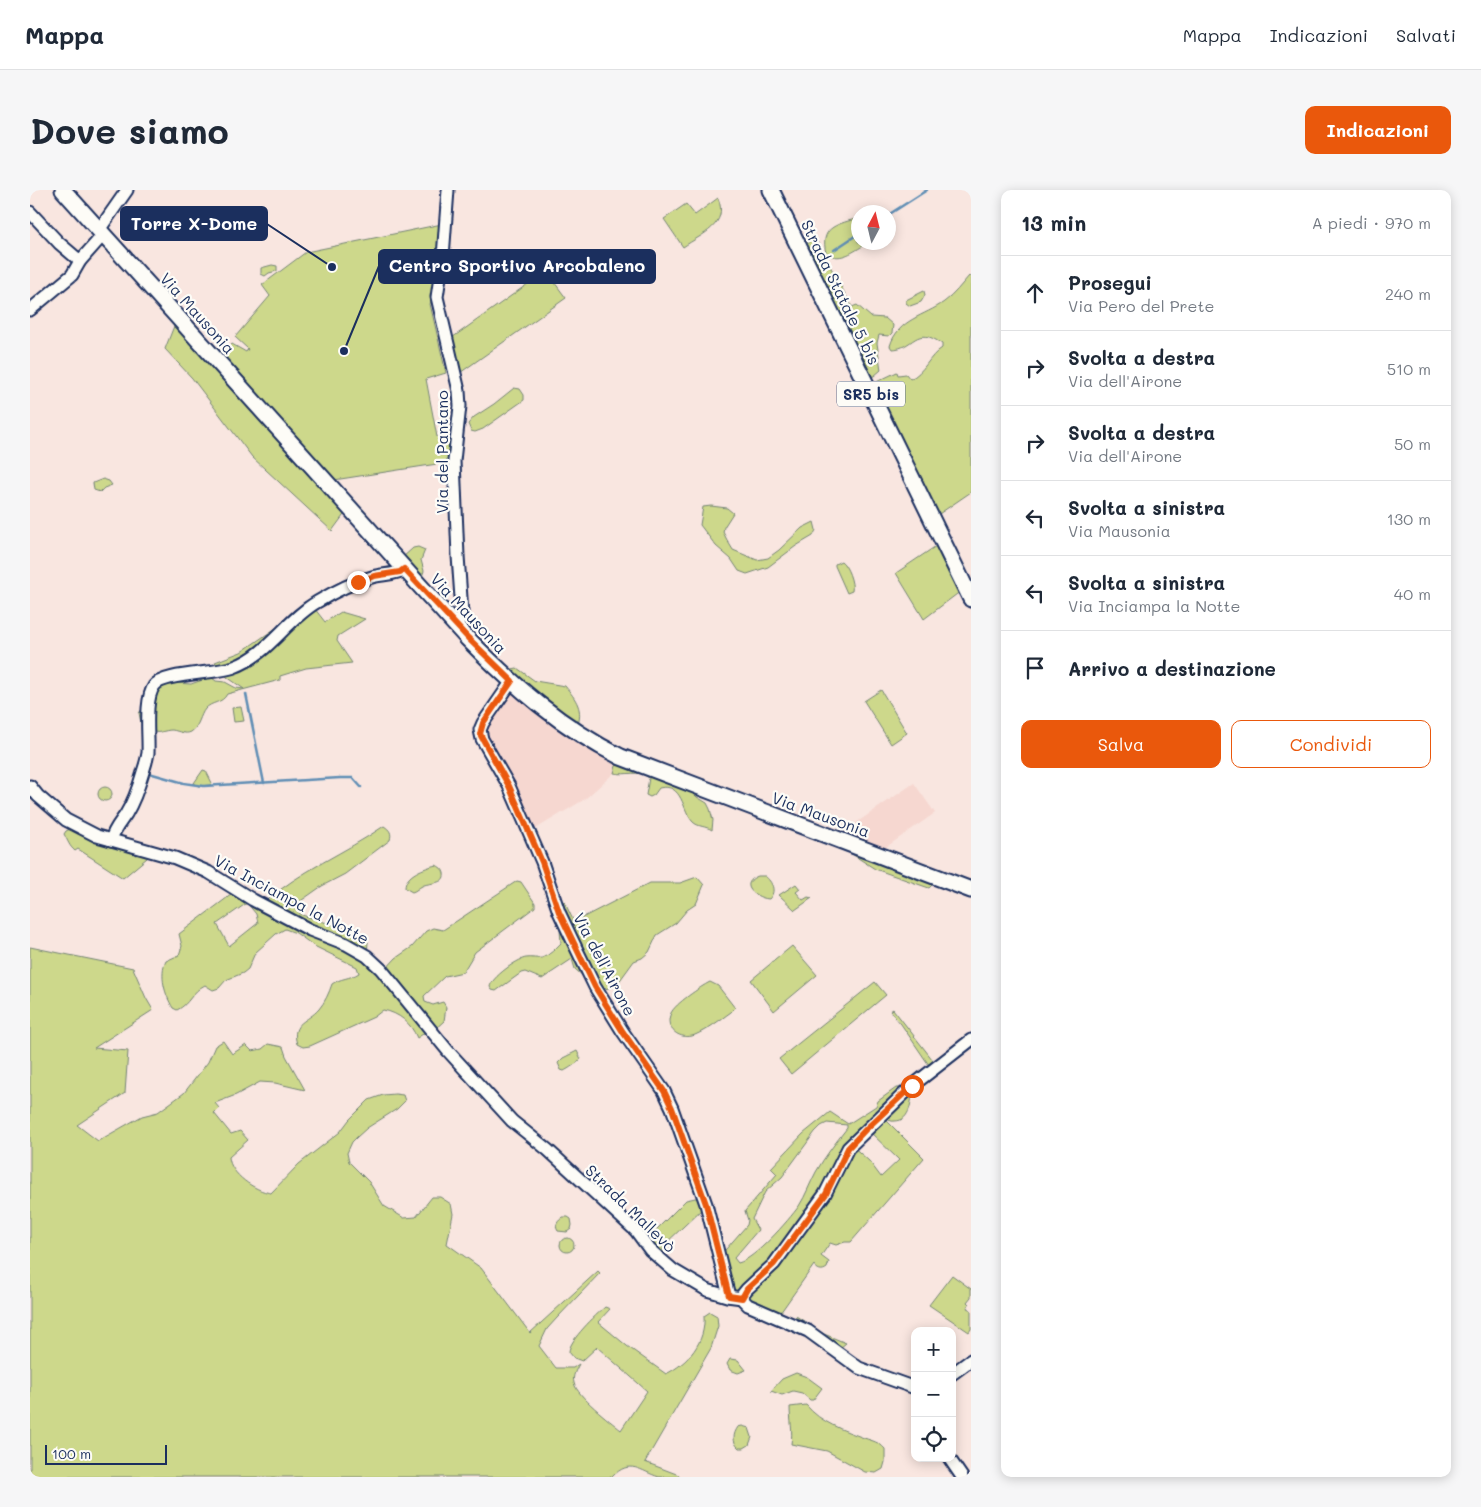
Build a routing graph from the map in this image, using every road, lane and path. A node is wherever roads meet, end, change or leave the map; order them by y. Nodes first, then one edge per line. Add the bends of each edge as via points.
1 (63, 190) edge
2 (127, 190) edge
3 (448, 190) edge
4 (771, 190) edge
5 (30, 212) edge
6 (101, 232) junction
7 (80, 261) junction
8 (30, 310) edge
9 (404, 569) junction
10 (971, 599) edge
11 (456, 625) junction
12 (512, 681) junction
13 (30, 786) edge
14 (111, 840) junction
15 (971, 890) edge
16 (971, 1040) edge
17 (489, 1097) joint
18 (729, 1296) junction
19 (742, 1298) junction
20 (971, 1360) edge
21 (955, 1372) edge
22 (911, 1387) edge
23 (951, 1462) edge
24 (962, 1477) edge

1 - 6 main road, Via Mausonia
2 - 6 street
3 - 11 street, Via del Pantano via 437,297 460,406 454,461 462,612
4 - 10 main road, Strada Statale 5 bis / SR5 bis
5 - 7 street
6 - 7 street
6 - 9 main road, Via Mausonia
7 - 8 street via 72,275
9 - 11 main road, Via Mausonia
9 - 14 street via 362,580 315,603 264,649 240,665 158,681 150,696 148,754 143,772 134,797
11 - 12 main road, Via Mausonia
12 - 15 main road, Via Mausonia via 567,726 621,757
12 - 18 street, Via dell'Airone via 483,723 480,734 509,786 542,862 559,912 595,987 672,1108 706,1204
13 - 14 street, Via Inciampa la Notte via 66,820
14 - 17 street, Via Inciampa la Notte via 176,858 208,872 285,917 367,956
16 - 19 street via 912,1086 848,1148 826,1194 774,1264 747,1289
17 - 18 street, Strada Mallevò via 636,1231 650,1250 673,1270 707,1290
18 - 19 street, Strada Mallevò
19 - 22 street via 748,1305 808,1331 858,1368
20 - 21 street
23 - 24 street

